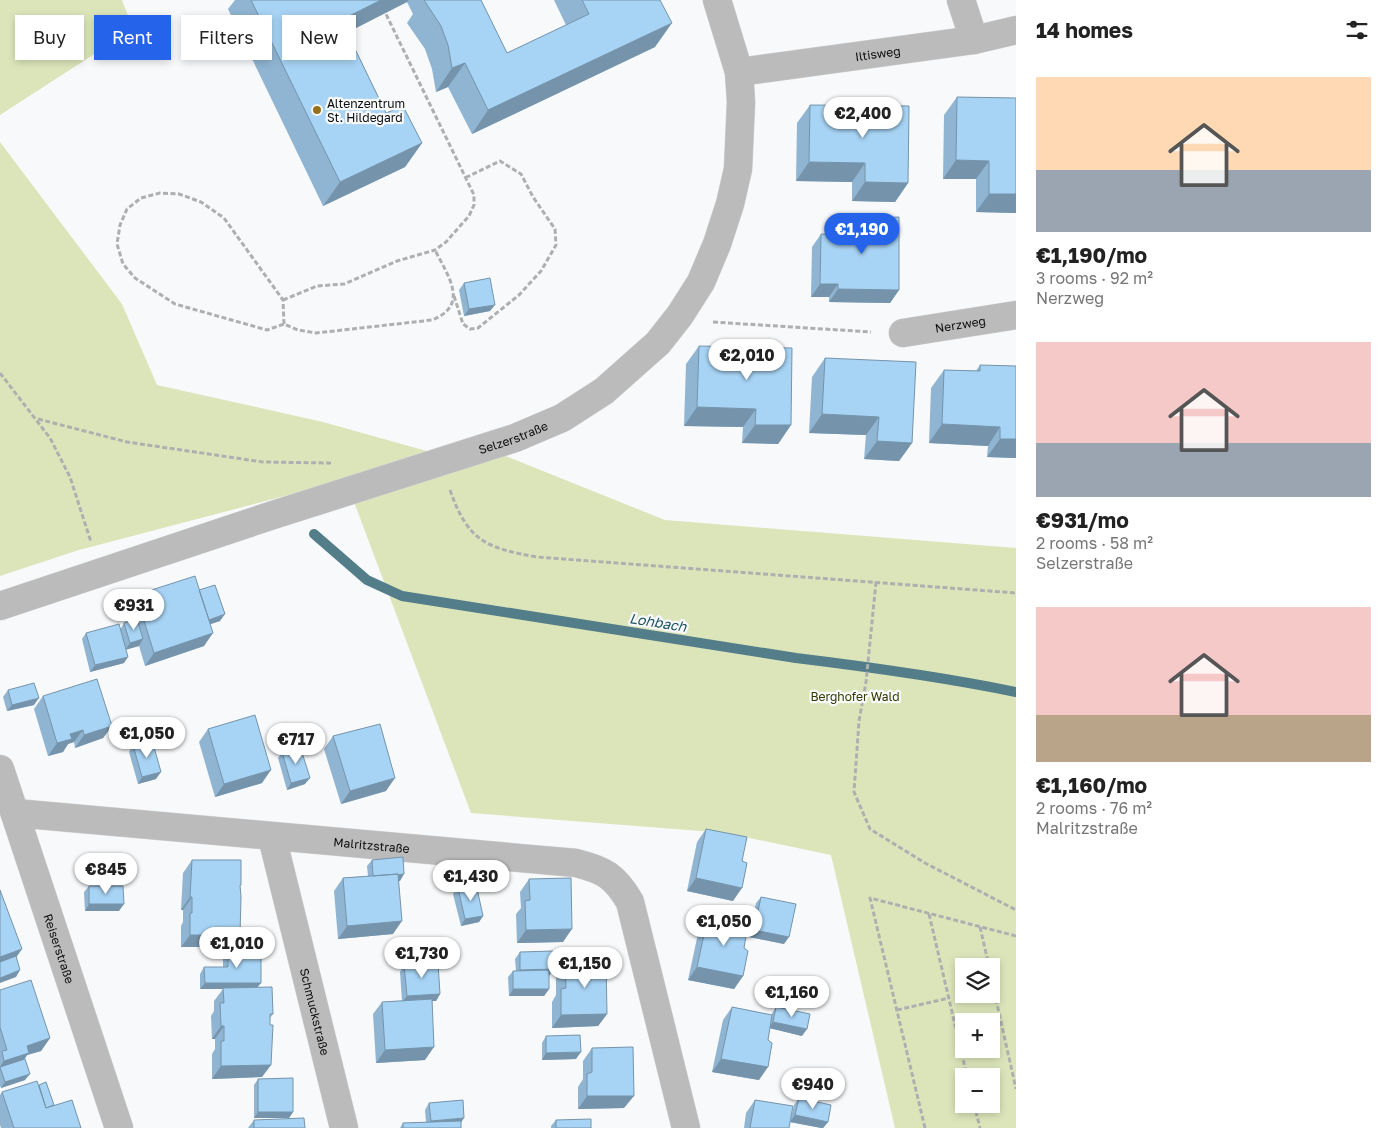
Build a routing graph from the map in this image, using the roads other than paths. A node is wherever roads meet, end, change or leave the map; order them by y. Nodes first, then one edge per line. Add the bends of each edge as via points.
1 (717, 0) edge
2 (961, 0) edge
3 (1016, 30) edge
4 (974, 40) junction
5 (739, 72) junction
6 (1016, 315) edge
7 (903, 334) road end
8 (0, 606) edge
9 (0, 770) edge
10 (15, 813) junction
11 (272, 837) junction
12 (118, 1128) edge
13 (344, 1128) edge
14 (686, 1128) edge

1 - 5 street, Selzerstraße
2 - 4 street
3 - 4 street, Iltisweg
4 - 5 street, Iltisweg
5 - 8 street, Selzerstraße via 741,131 738,168 718,244 701,282 680,315 658,343 612,385 562,418 515,438
6 - 7 street, Nerzweg
9 - 10 street, Reiserstraße
10 - 11 street, Malritzstraße
10 - 12 street, Reiserstraße
11 - 13 street, Schmuckstraße
11 - 14 street, Malritzstraße via 576,863 608,874 621,886 630,902

